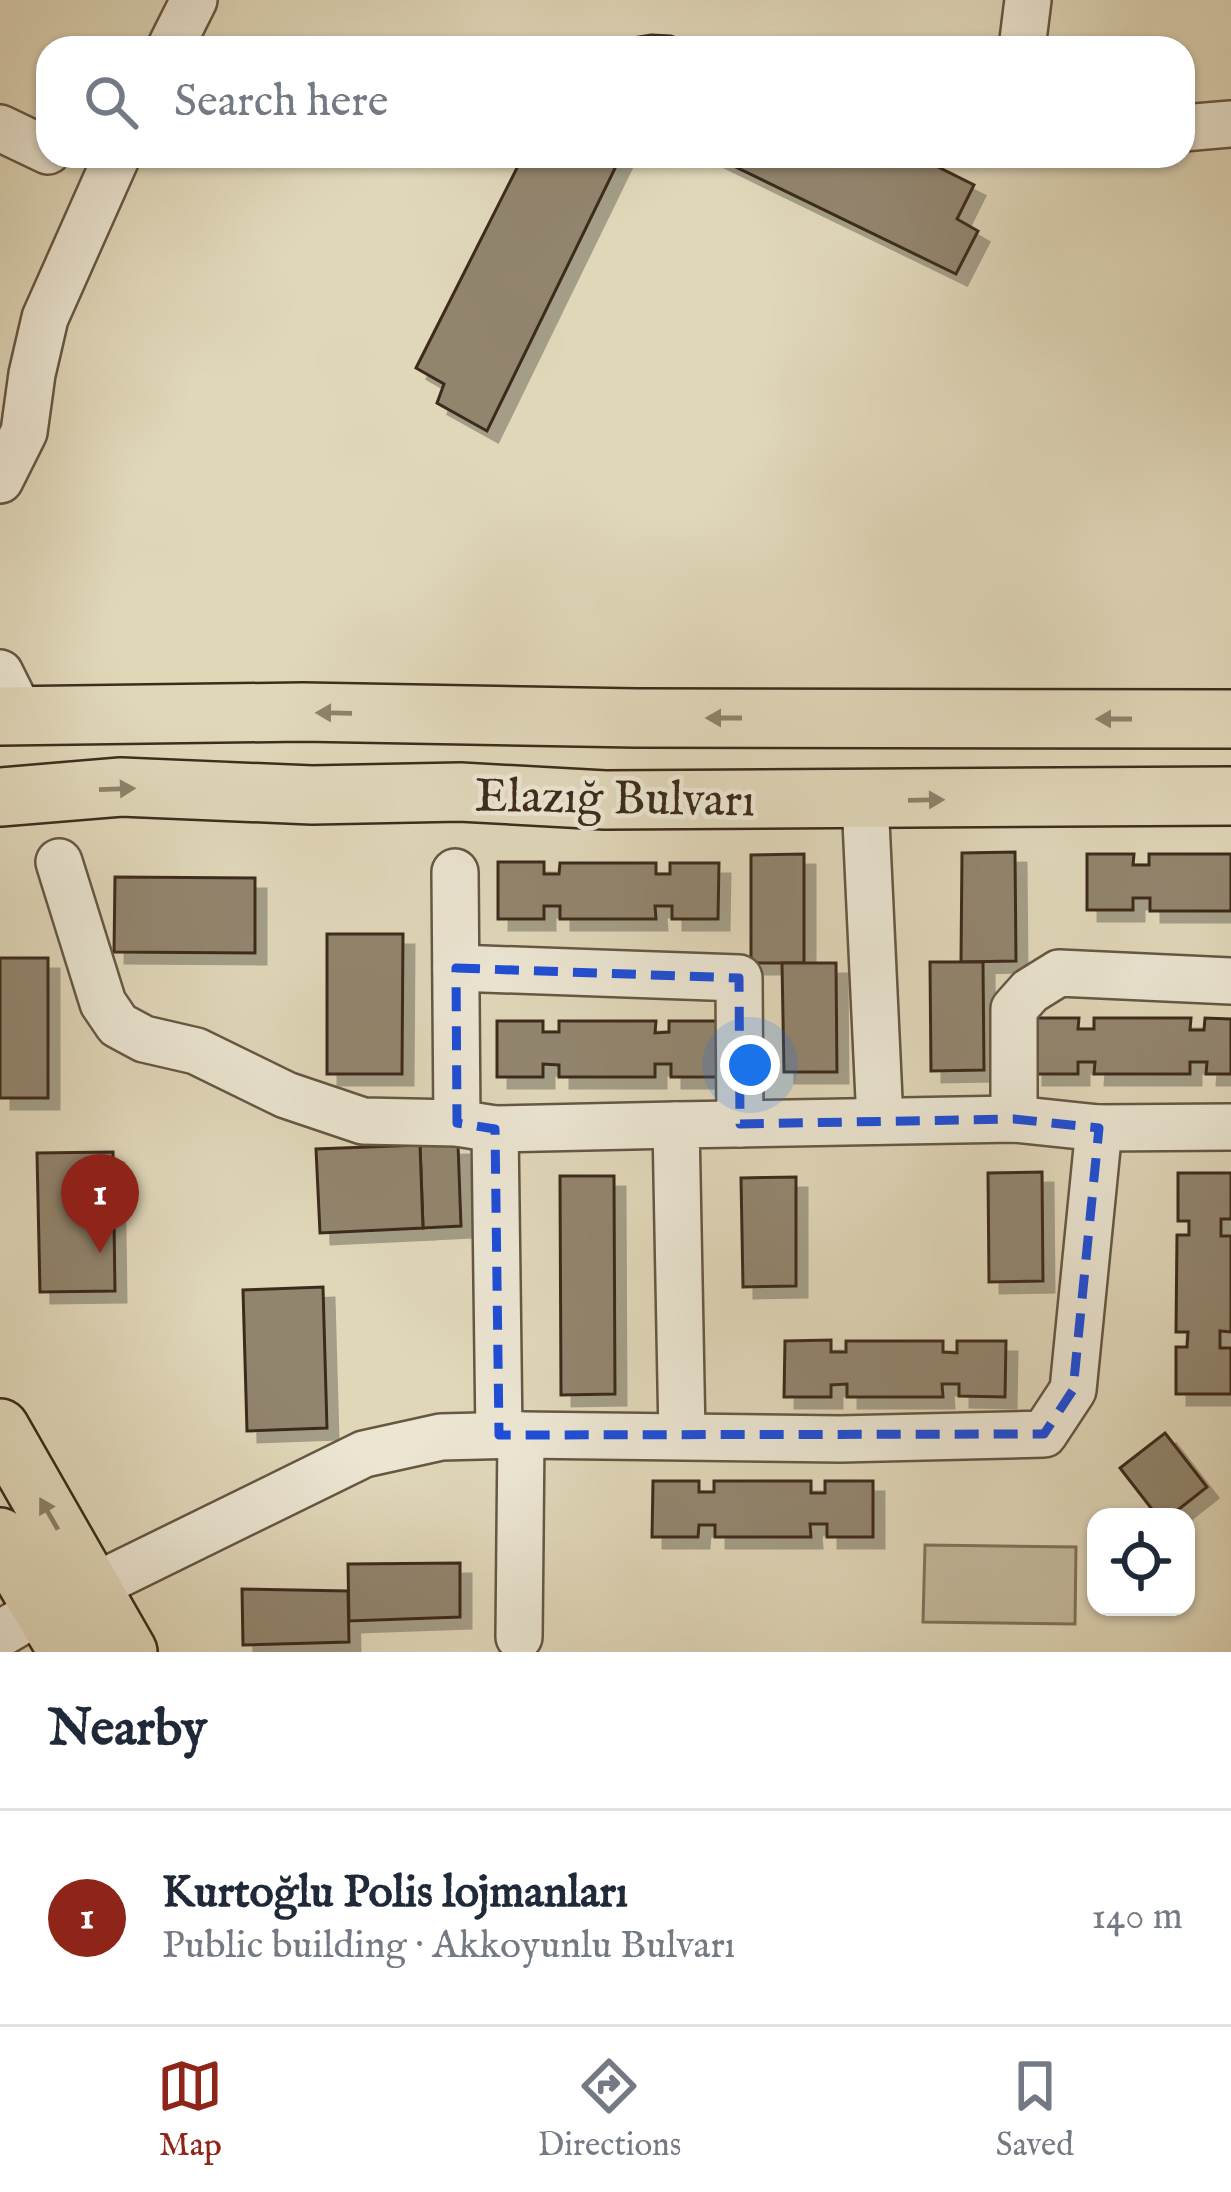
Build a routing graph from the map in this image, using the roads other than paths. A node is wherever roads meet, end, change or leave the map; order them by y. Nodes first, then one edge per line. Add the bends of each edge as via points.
1 (194, 0) edge
2 (1028, 0) edge
3 (176, 36) edge
4 (1024, 36) edge
5 (1231, 124) edge
6 (1195, 127) edge
7 (0, 128) edge
8 (36, 145) edge
9 (111, 168) edge
10 (45, 319) junction
11 (0, 360) edge
12 (0, 480) edge
13 (7, 702) edge
14 (1231, 719) edge
15 (1231, 796) edge
16 (0, 797) edge
17 (865, 800) junction
18 (59, 862) dead end
19 (455, 872) dead end
20 (456, 968) junction
21 (1231, 981) edge
22 (1014, 1119) junction
23 (880, 1121) junction
24 (740, 1124) junction
25 (676, 1125) junction
26 (476, 1126) junction
27 (1231, 1127) edge
28 (1099, 1129) junction
29 (0, 1428) edge
30 (510, 1435) junction
31 (682, 1436) junction
32 (0, 1537) edge
33 (50, 1621) edge
34 (519, 1637) dead end
35 (128, 1652) edge

1 - 3 street
2 - 4 street
5 - 6 street
7 - 8 street
9 - 10 street
10 - 11 street
10 - 12 street via 24,432
14 -> 13 main road, Elazığ Bulvarı via 636,718
17 -> 15 main road, Elazığ Bulvarı
16 -> 17 main road, Elazığ Bulvarı via 121,787
17 - 23 street
18 - 26 street via 103,1003 118,1025 363,1121
19 - 20 street
20 - 24 street via 739,978
20 - 26 street
21 - 22 street via 1059,973 1030,991 1014,1009
22 - 23 street
22 - 28 street
23 - 24 street
24 - 25 street
25 - 26 street
25 - 31 street
26 - 30 street
27 - 28 street
28 - 31 street via 1073,1390 1044,1434
33 -> 29 main road
30 - 31 street
30 - 33 street via 441,1437 364,1454
30 - 34 street
32 - 33 main road
33 - 35 main road

